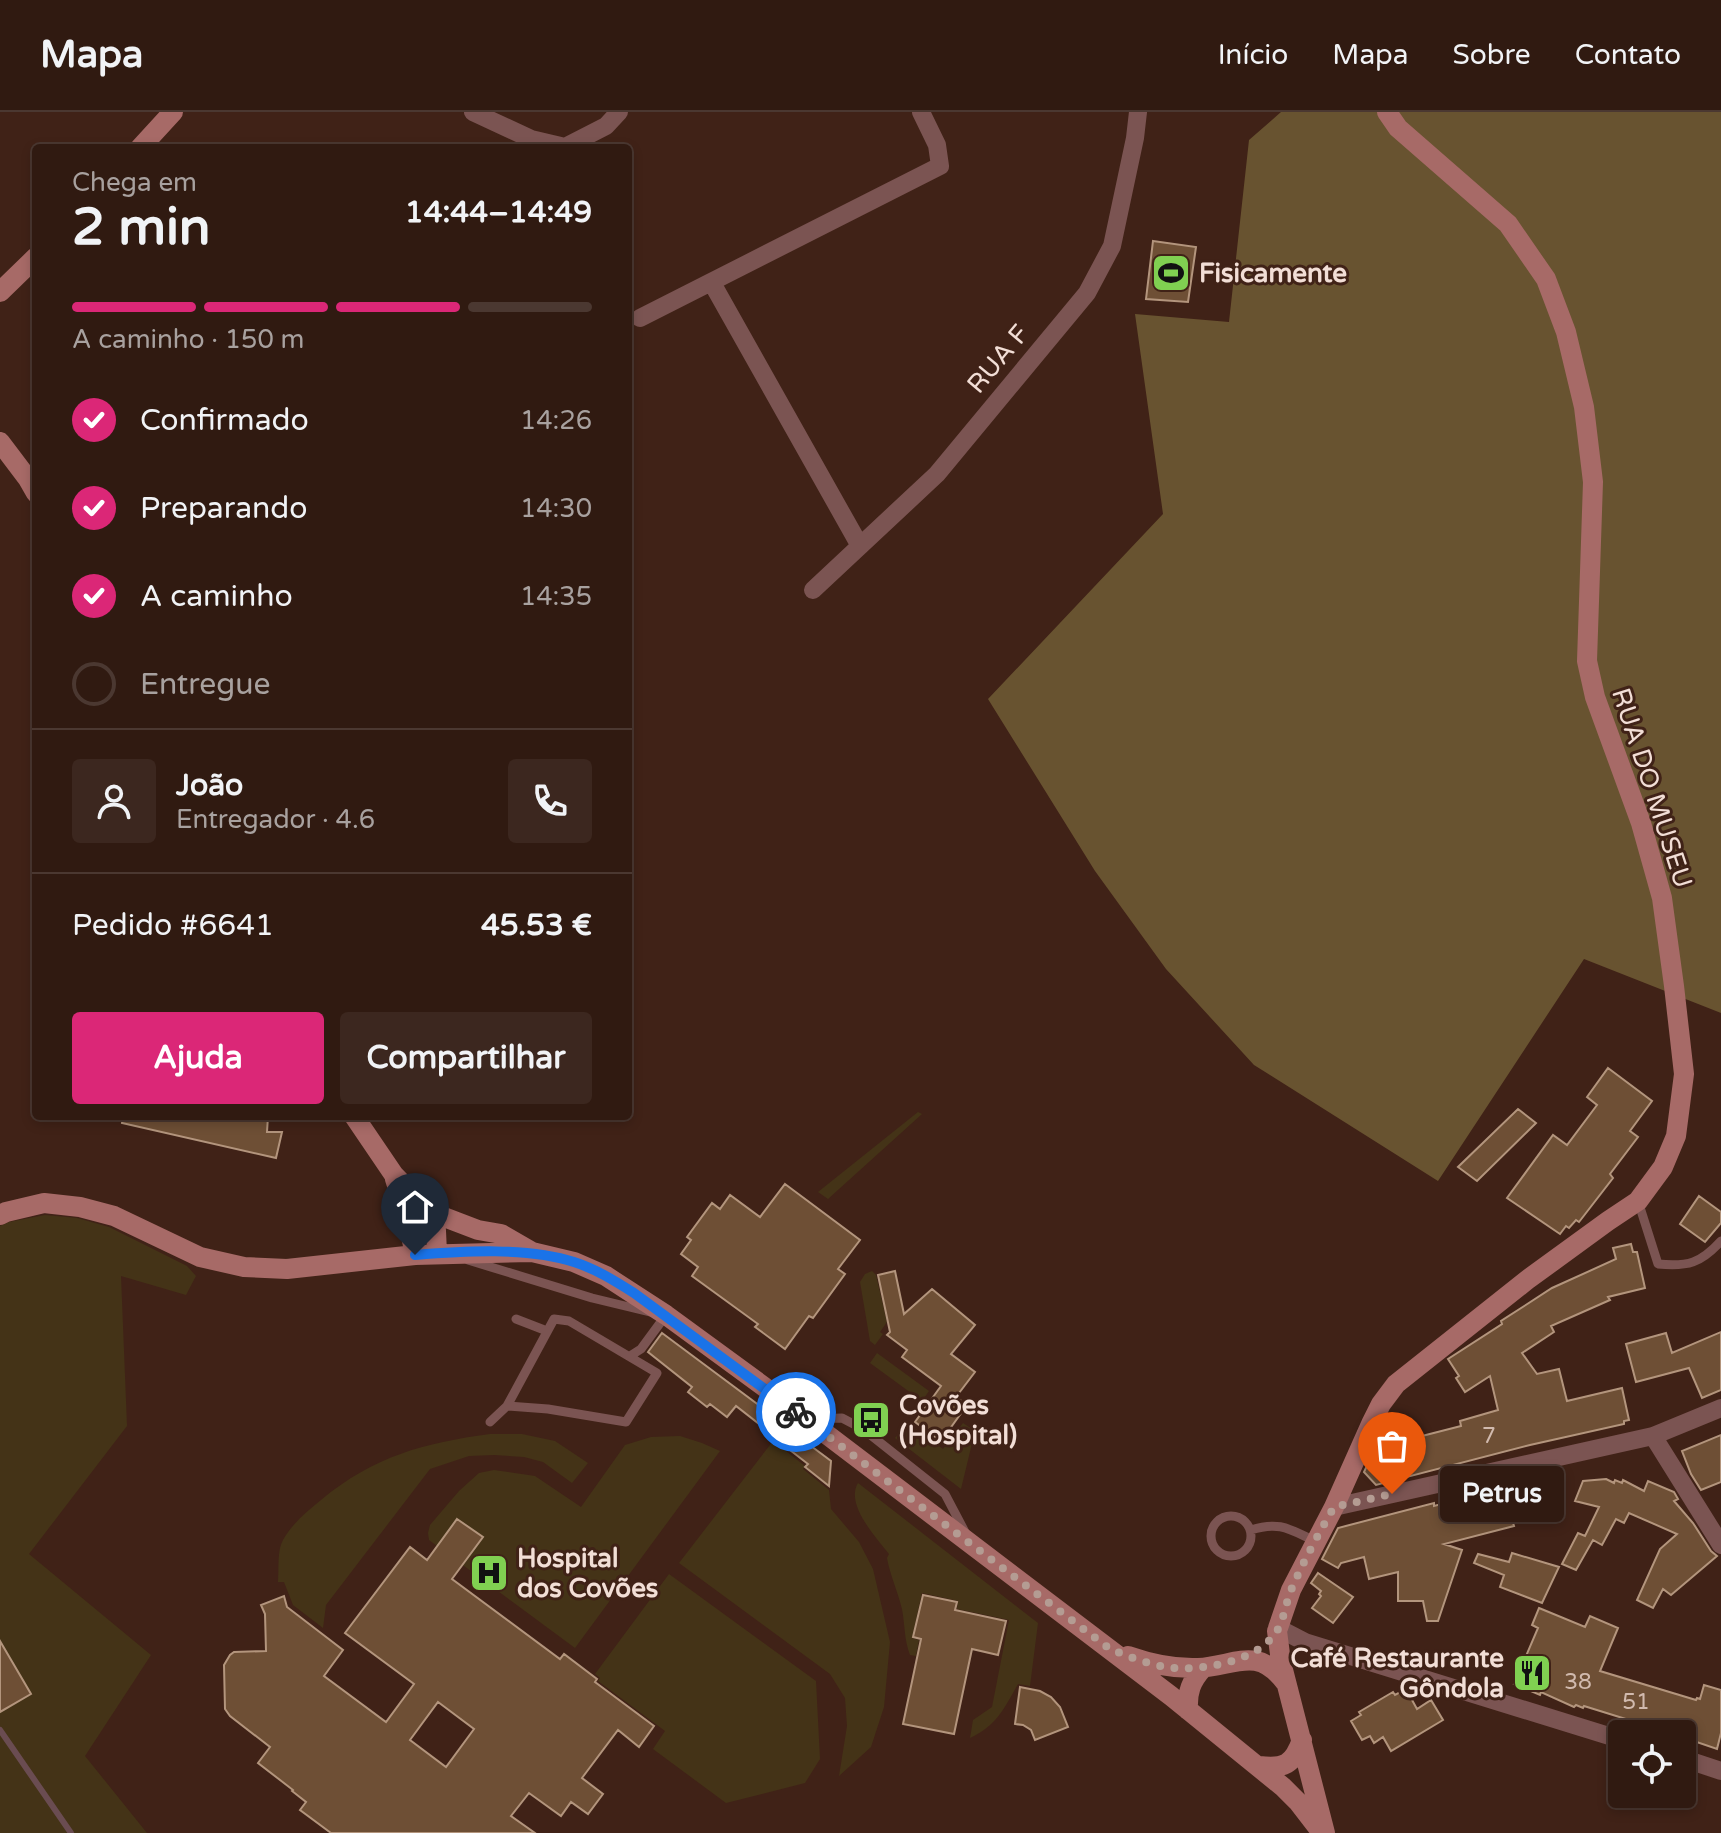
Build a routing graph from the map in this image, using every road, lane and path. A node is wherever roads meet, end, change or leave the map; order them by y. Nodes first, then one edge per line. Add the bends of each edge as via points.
1 (173, 112) edge
2 (473, 112) edge
3 (619, 112) edge
4 (921, 112) edge
5 (1138, 112) edge
6 (1387, 112) edge
7 (496, 117) edge
8 (144, 144) edge
9 (552, 144) edge
10 (571, 144) edge
11 (32, 261) edge
12 (712, 283) junction
13 (0, 292) edge
14 (640, 318) dead end
15 (0, 442) edge
16 (32, 486) edge
17 (860, 546) junction
18 (813, 590) dead end
19 (357, 1120) edge
20 (394, 1175) junction
21 (1638, 1201) junction
22 (420, 1202) junction
23 (0, 1215) edge
24 (1721, 1241) edge
25 (532, 1252) junction
26 (441, 1253) junction
27 (415, 1255) junction
28 (666, 1315) junction
29 (516, 1319) dead end
30 (547, 1331) junction
31 (630, 1356) junction
32 (507, 1406) junction
33 (1721, 1408) edge
34 (490, 1422) dead end
35 (1653, 1436) junction
36 (1334, 1507) junction
37 (1251, 1530) junction
38 (1315, 1541) junction
39 (1721, 1545) edge
40 (1278, 1629) junction
41 (1110, 1649) junction
42 (1241, 1659) junction
43 (1203, 1668) junction
44 (1288, 1686) junction
45 (1188, 1710) junction
46 (1608, 1736) edge
47 (1302, 1740) junction
48 (1696, 1763) edge
49 (1259, 1766) junction
50 (1721, 1771) edge
51 (1324, 1833) edge

1 - 8 street
2 - 7 street
3 - 10 street via 606,126
4 - 12 street via 937,145 940,166
5 - 17 street, RUA F via 1112,246 1087,293 937,474
6 - 21 street, RUA DO MUSEU via 1398,128 1508,224 1546,279 1566,332 1584,407 1593,482 1587,661 1662,898 1684,1074 1676,1136 1663,1167
7 - 9 street via 531,139
11 - 13 street
12 - 14 street
12 - 17 street
15 - 16 street
17 - 18 street, RUA F
19 - 20 street
20 - 22 street
20 - 27 street
21 - 24 lane via 1658,1264 1681,1266 1708,1255
21 - 36 street, RUA DO MUSEU via 1396,1384 1381,1404
22 - 25 street
22 - 26 street via 432,1219
23 - 27 street via 44,1203 80,1207 114,1216 200,1257 244,1267 287,1269
25 - 26 street
25 - 28 street via 606,1276
26 - 27 street
26 - 28 lane
28 - 31 lane
28 - 41 street
29 - 30 lane
30 - 31 lane via 554,1319 569,1321
30 - 32 lane
31 - 32 lane via 657,1373 626,1422
32 - 34 lane
33 - 35 street
35 - 36 street
35 - 39 street
36 - 38 street, RUA DO MUSEU
37 - 37 lane via 1242,1518 1224,1517 1215,1524 1212,1542 1223,1555 1236,1556 1250,1545
37 - 38 lane via 1281,1526
38 - 40 street, RUA DO MUSEU
40 - 42 street
40 - 44 street
40 - 46 street via 1305,1642
41 - 43 street via 1172,1668
41 - 45 street
42 - 43 street
42 - 44 street via 1265,1663
43 - 45 street via 1192,1680
44 - 47 street
45 - 49 street
47 - 49 street via 1288,1764
47 - 51 street
48 - 50 street
49 - 51 street

